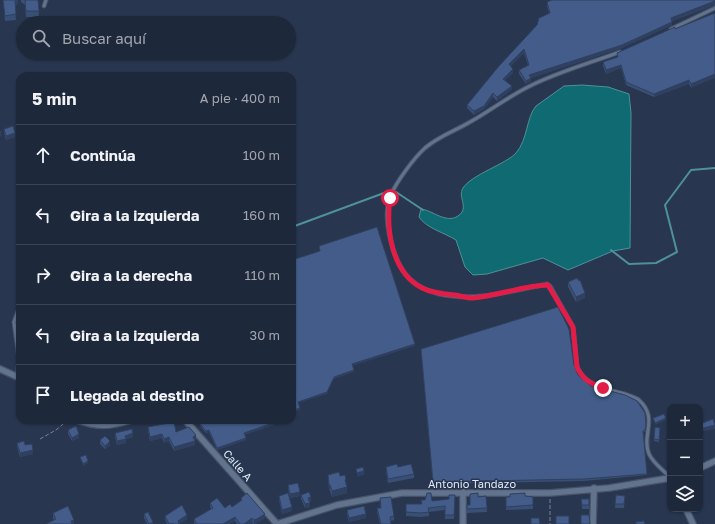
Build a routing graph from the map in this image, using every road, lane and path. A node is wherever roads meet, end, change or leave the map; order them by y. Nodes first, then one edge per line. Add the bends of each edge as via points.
1 (46, 0) edge
2 (44, 6) dead end
3 (715, 8) edge
4 (668, 30) edge
5 (623, 51) edge
6 (16, 316) edge
7 (16, 340) edge
8 (0, 369) edge
9 (16, 376) edge
10 (63, 424) edge
11 (88, 424) edge
12 (116, 424) edge
13 (189, 424) edge
14 (40, 439) dead end
15 (715, 462) edge
16 (703, 467) edge
17 (669, 476) edge
18 (667, 478) edge
19 (594, 488) junction
20 (463, 492) junction
21 (550, 493) junction
22 (687, 512) edge
23 (692, 523) edge
24 (277, 524) edge
25 (464, 524) edge
26 (550, 524) edge
27 (594, 524) edge

1 - 2 lane
3 - 4 lane
5 - 17 lane via 550,76 432,142 398,181 390,198 388,223 391,243 400,267 410,280 423,289 471,298 547,284 550,286 573,327 577,367 580,373 588,382 640,400 649,418 649,454
6 - 7 lane
8 - 9 street
10 - 14 path
11 - 12 street
13 - 24 street, Calle A
15 - 16 street
18 - 19 street, Antonio Tandazo via 609,488
19 - 21 street, Antonio Tandazo
19 - 27 street
20 - 21 street, Antonio Tandazo
20 - 24 street, Antonio Tandazo via 402,493 336,505
20 - 25 street
21 - 26 path
22 - 23 street

